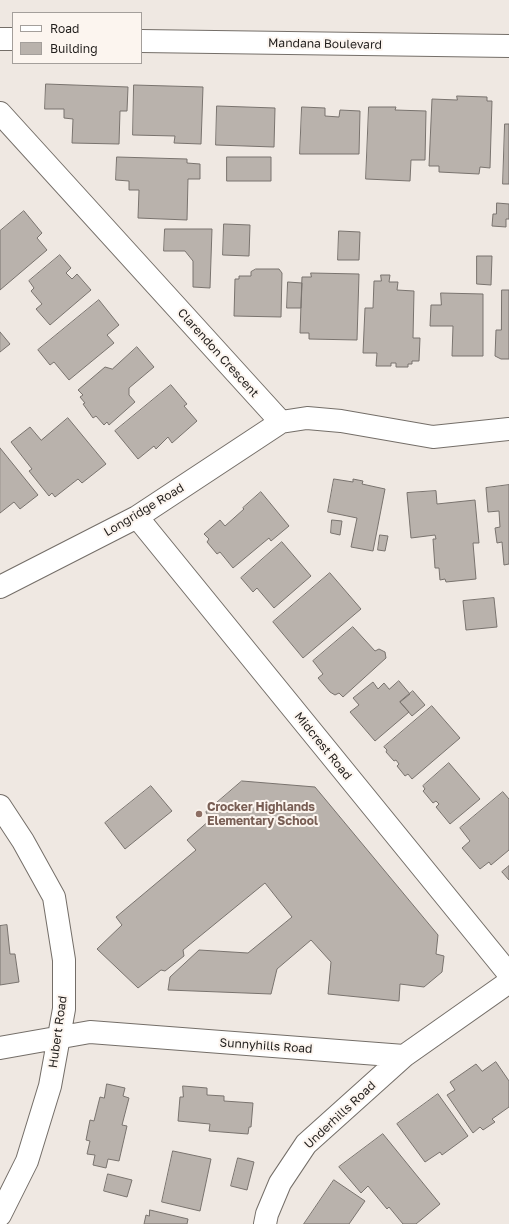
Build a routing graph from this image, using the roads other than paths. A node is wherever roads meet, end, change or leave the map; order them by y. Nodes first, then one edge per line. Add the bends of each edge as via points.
1 (0, 39) edge
2 (12, 39) edge
3 (142, 41) edge
4 (509, 46) edge
5 (0, 113) edge
6 (281, 422) junction
7 (509, 429) edge
8 (137, 517) junction
9 (0, 587) edge
10 (0, 806) edge
11 (509, 974) edge
12 (509, 982) edge
13 (58, 1037) junction
14 (0, 1048) edge
15 (404, 1056) junction
16 (0, 1215) edge
17 (265, 1224) edge

1 - 2 street
3 - 4 street, Mandana Boulevard
5 - 6 street, Clarendon Crescent
6 - 7 street via 307,418 341,421 434,437
6 - 8 street, Longridge Road
8 - 9 street, Longridge Road
8 - 11 street, Midcrest Road
10 - 13 street, Hubert Road via 54,897 64,960 64,1010
12 - 15 street
13 - 14 street, Sunnyhills Road
13 - 15 street, Sunnyhills Road via 90,1032
13 - 16 street, Hubert Road via 50,1086 26,1161
15 - 17 street, Underhills Road via 306,1144 280,1182

